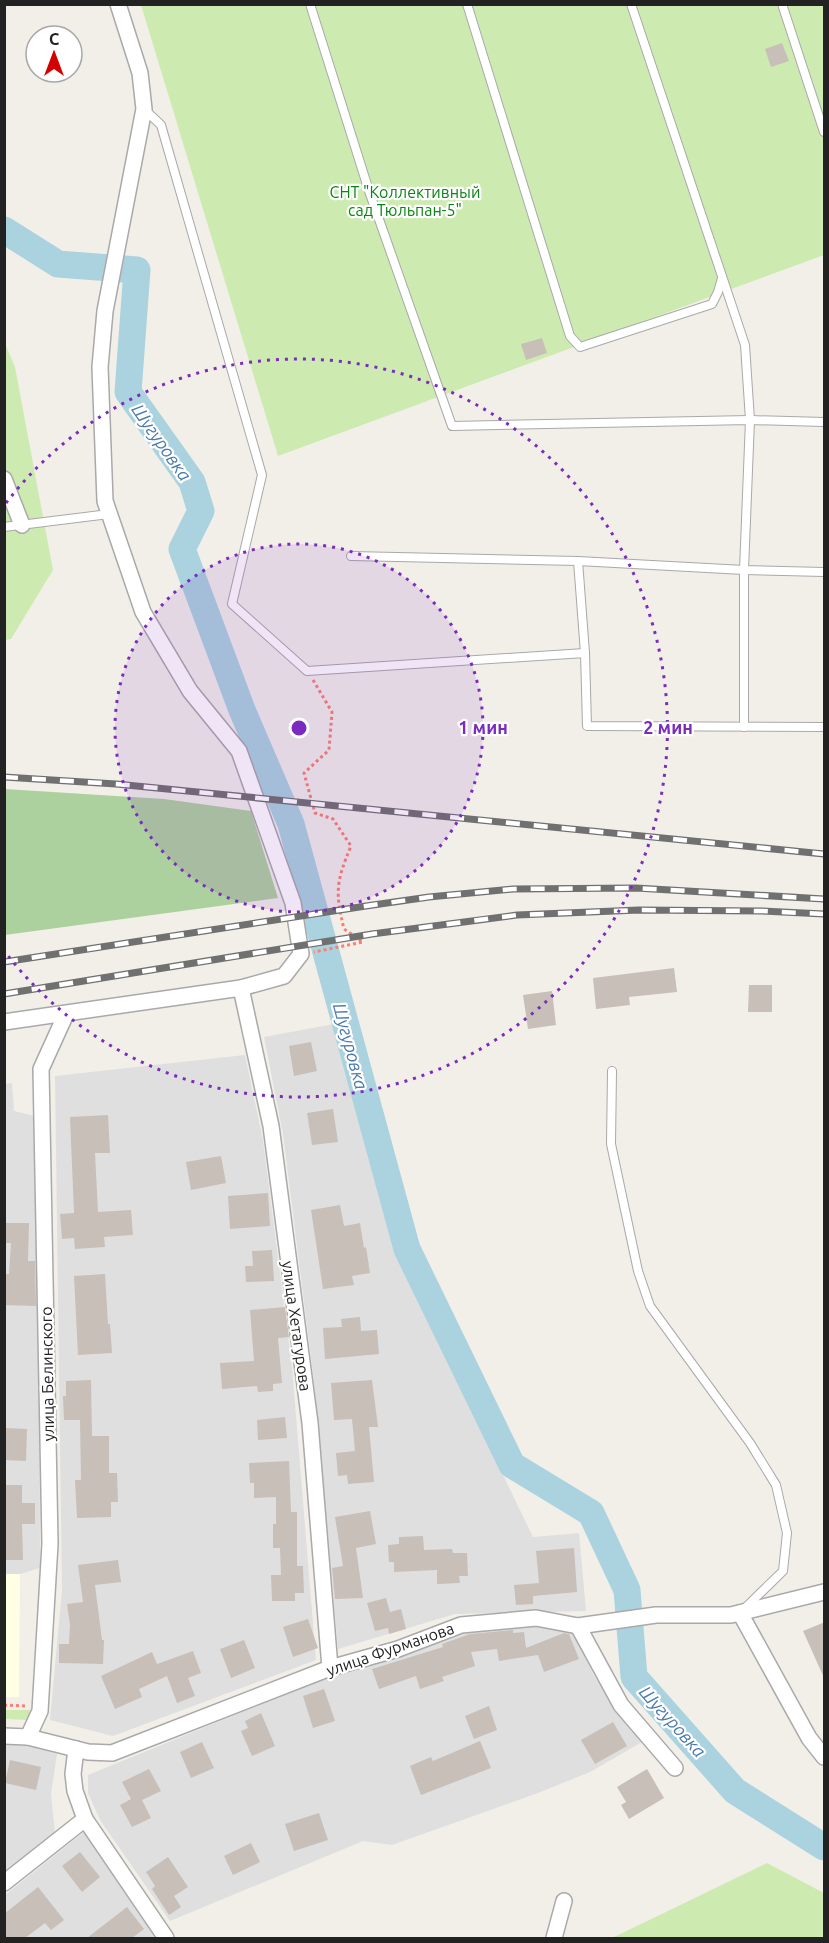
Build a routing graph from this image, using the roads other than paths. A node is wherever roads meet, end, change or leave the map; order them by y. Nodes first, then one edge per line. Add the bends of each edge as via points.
1 (118, 4) edge
2 (310, 4) edge
3 (467, 4) edge
4 (631, 4) edge
5 (782, 4) edge
6 (144, 109) junction
7 (825, 132) edge
8 (722, 278) junction
9 (750, 420) junction
10 (825, 423) edge
11 (4, 479) edge
12 (109, 514) junction
13 (22, 525) junction
14 (4, 527) edge
15 (351, 556) dead end
16 (578, 561) junction
17 (744, 570) junction
18 (825, 572) edge
19 (585, 652) junction
20 (744, 727) junction
21 (825, 727) edge
22 (241, 988) junction
23 (66, 1014) junction
24 (4, 1022) edge
25 (612, 1071) dead end
26 (825, 1592) edge
27 (740, 1613) junction
28 (578, 1626) junction
29 (330, 1668) junction
30 (4, 1736) edge
31 (28, 1737) junction
32 (76, 1749) junction
33 (825, 1757) edge
34 (675, 1768) dead end
35 (85, 1819) junction
36 (4, 1883) edge
37 (564, 1901) dead end
38 (166, 1938) edge
39 (554, 1938) edge

1 - 6 street via 140,73
2 - 9 lane via 369,191 452,426
3 - 8 lane via 575,343 580,347 712,304
4 - 8 lane
5 - 7 lane
6 - 12 street via 105,310 100,367 105,501
6 - 19 lane via 161,125 262,474 232,604 307,671
8 - 9 lane via 745,345
9 - 10 lane
9 - 17 lane
11 - 13 street
12 - 13 lane
12 - 22 street via 143,612 190,691 239,751 293,903 301,954 284,976
13 - 14 lane
15 - 16 lane
16 - 17 lane
16 - 19 lane
17 - 18 lane
17 - 20 lane
19 - 20 lane via 587,726
20 - 21 lane
22 - 23 street
22 - 29 street, улица Хетагурова via 271,1126 295,1305 310,1423
23 - 24 street
23 - 31 street, улица Белинского via 41,1070 50,1544 41,1706
25 - 27 lane via 611,1144 638,1271 650,1306 776,1485 787,1533 783,1571
26 - 27 street, улица Фурманова
27 - 28 street, улица Фурманова via 656,1615
27 - 33 street via 809,1738
28 - 29 street, улица Фурманова via 536,1618 461,1625 398,1649
28 - 34 street via 621,1705
29 - 32 street, улица Фурманова via 112,1753
30 - 31 street, улица Фурманова
31 - 32 street, улица Фурманова
32 - 35 street via 75,1791
35 - 36 street
35 - 38 street
37 - 39 street

